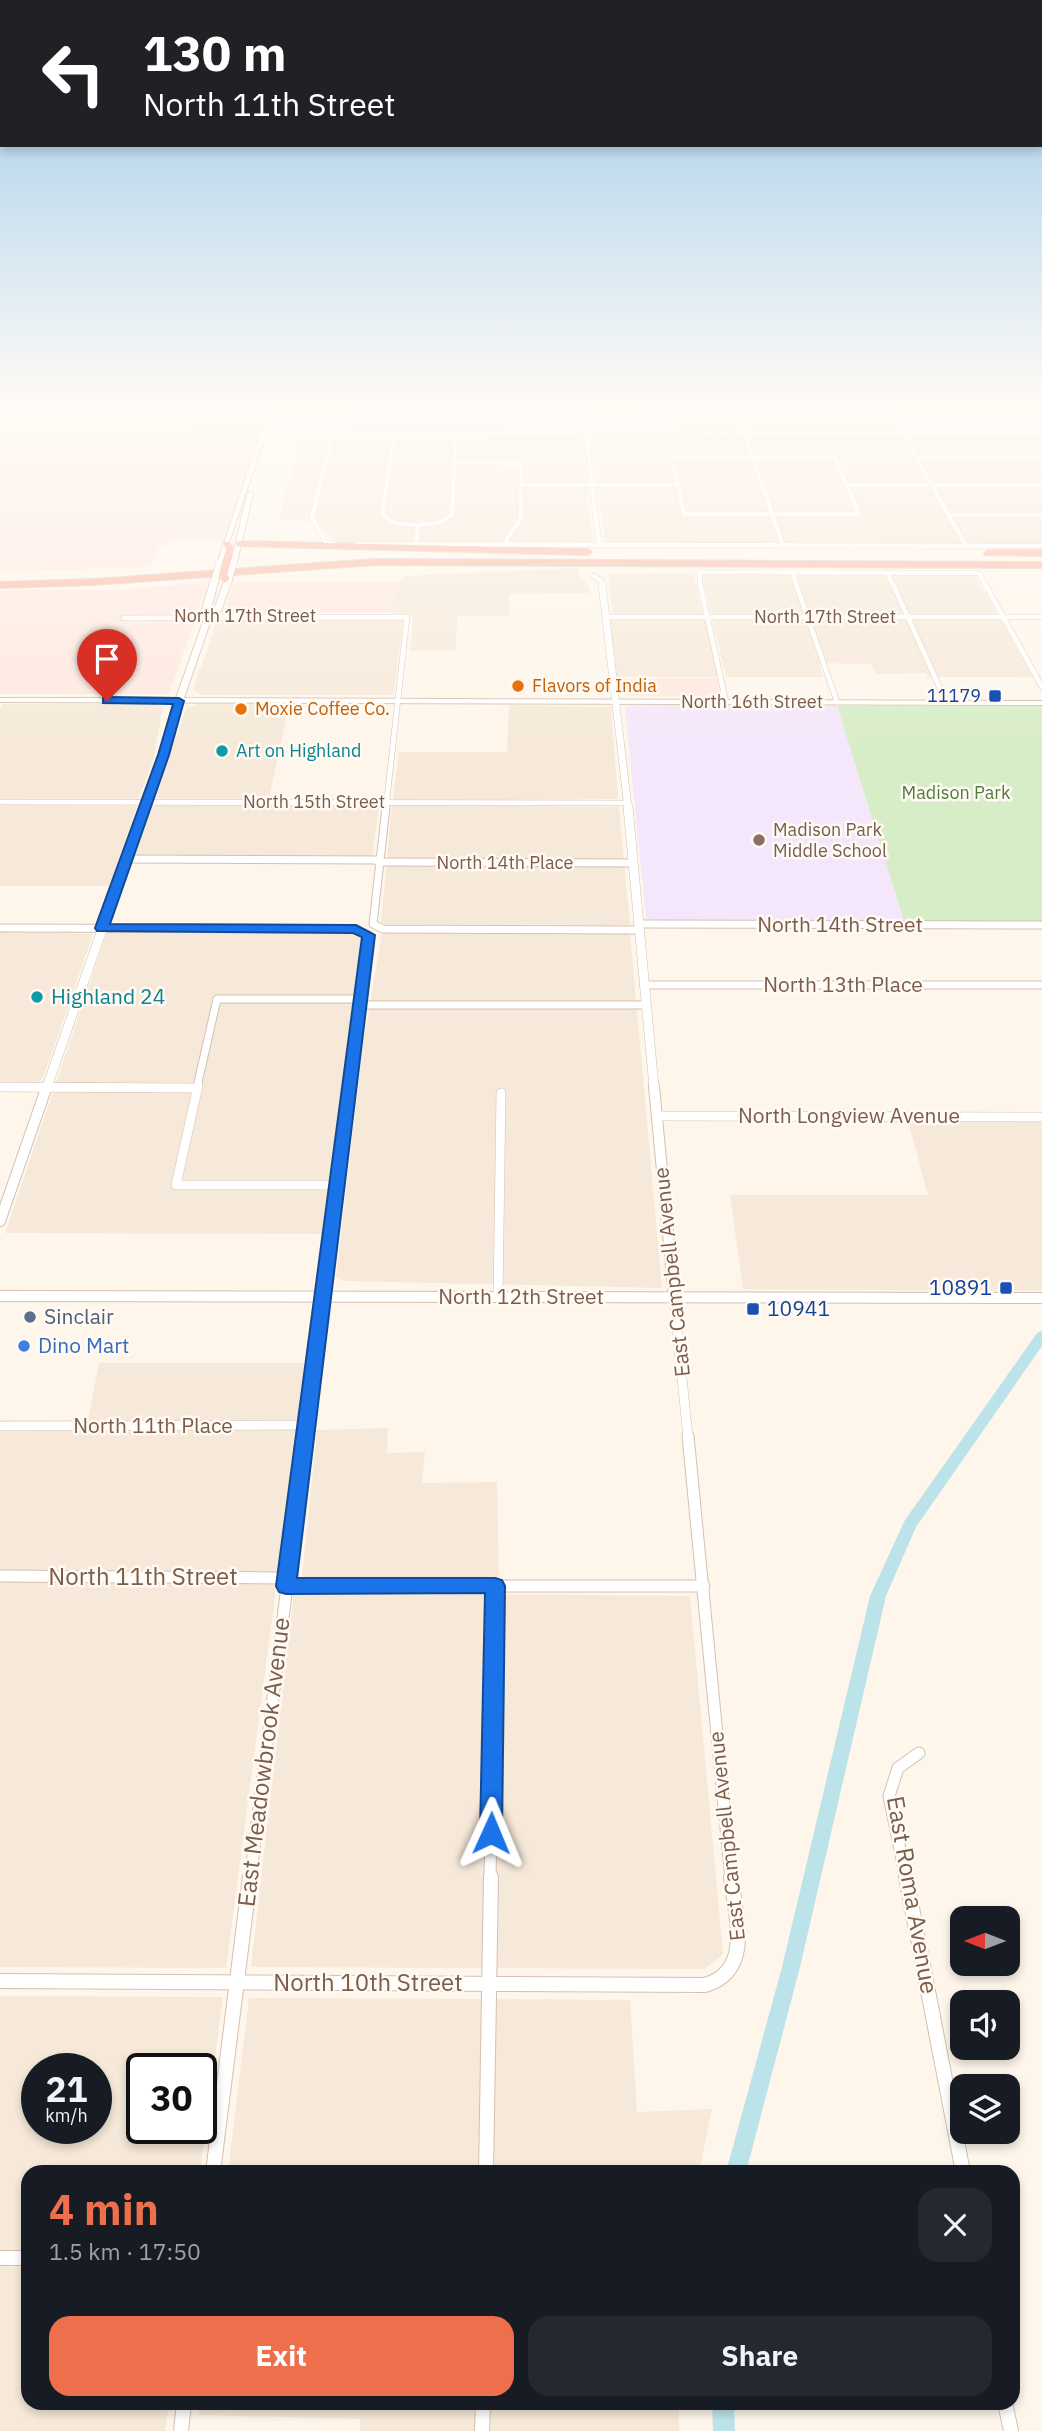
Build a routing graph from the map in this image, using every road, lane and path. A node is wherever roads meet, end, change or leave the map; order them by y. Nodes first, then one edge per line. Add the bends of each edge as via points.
1 (235, 521) edge
2 (243, 521) edge
3 (314, 521) edge
4 (391, 521) edge
5 (441, 521) edge
6 (519, 521) edge
7 (597, 521) edge
8 (775, 521) edge
9 (953, 521) edge
10 (418, 526) junction
11 (226, 544) junction
12 (239, 544) junction
13 (416, 544) junction
14 (507, 544) junction
15 (600, 545) junction
16 (783, 546) junction
17 (966, 546) junction
18 (1042, 546) edge
19 (1042, 556) edge
20 (724, 559) junction
21 (808, 559) junction
22 (226, 563) junction
23 (1042, 567) edge
24 (792, 572) junction
25 (887, 572) junction
26 (594, 576) dead end
27 (0, 577) edge
28 (225, 579) junction
29 (0, 585) edge
30 (209, 616) junction
31 (607, 617) junction
32 (707, 617) junction
33 (807, 617) junction
34 (908, 617) junction
35 (1003, 617) junction
36 (1042, 617) edge
37 (124, 618) dead end
38 (1042, 687) edge
39 (0, 700) edge
40 (179, 701) junction
41 (399, 701) junction
42 (617, 701) junction
43 (726, 702) junction
44 (837, 702) junction
45 (946, 702) junction
46 (1042, 703) edge
47 (0, 802) edge
48 (146, 802) junction
49 (387, 802) junction
50 (628, 803) junction
51 (126, 859) junction
52 (378, 861) junction
53 (632, 863) junction
54 (1042, 925) edge
55 (639, 927) junction
56 (0, 928) edge
57 (102, 928) junction
58 (644, 985) junction
59 (1042, 985) edge
60 (361, 1002) junction
61 (646, 1005) junction
62 (0, 1087) edge
63 (46, 1087) junction
64 (197, 1088) junction
65 (501, 1093) dead end
66 (657, 1116) junction
67 (1042, 1117) edge
68 (338, 1185) junction
69 (0, 1221) edge
70 (0, 1296) edge
71 (324, 1296) junction
72 (498, 1297) junction
73 (674, 1297) junction
74 (1042, 1298) edge
75 (307, 1425) junction
76 (0, 1426) edge
77 (0, 1576) edge
78 (286, 1582) junction
79 (495, 1586) junction
80 (704, 1586) junction
81 (919, 1753) dead end
82 (731, 1971) joint
83 (0, 1981) edge
84 (236, 1983) junction
85 (489, 1984) junction
86 (214, 2165) edge
87 (486, 2165) edge
88 (962, 2165) edge
89 (0, 2258) edge
90 (21, 2258) edge
91 (183, 2410) edge
92 (483, 2410) edge
93 (1006, 2410) edge
94 (181, 2431) edge
95 (482, 2431) edge
96 (1011, 2431) edge

1 - 11 main road
2 - 12 main road
3 - 13 street via 326,543
4 - 10 street
5 - 10 street
6 - 14 street
7 - 15 street
8 - 16 street
9 - 17 street
10 - 13 street
11 - 12 main road
11 - 22 highway via 230,550
12 - 20 highway
12 - 22 main road
13 - 14 street
14 - 15 street
15 - 16 street
16 - 17 street
17 - 18 street
19 - 21 highway
20 - 21 highway
20 - 27 highway via 382,555 123,574
20 - 28 highway
20 - 29 highway via 364,563 112,582
21 - 23 highway
22 - 28 highway, bridge
24 - 25 street
24 - 32 street via 701,572 698,576
24 - 33 street
25 - 34 street
25 - 35 street via 978,573
26 - 31 street, East Campbell Avenue via 602,582
28 - 30 main road via 217,611
28 - 30 main road via 205,612
30 - 37 street, North 17th Street
30 - 40 main road
30 - 41 street, North 17th Street via 408,618
31 - 32 street, North 17th Street
31 - 42 street, East Campbell Avenue
32 - 33 street, North 17th Street
32 - 43 street
33 - 34 street, North 17th Street
33 - 44 street
34 - 35 street, North 17th Street
34 - 45 street
35 - 36 street, North 17th Street
35 - 38 street
39 - 40 main road, North 16th Street
40 - 41 main road, North 16th Street
40 - 48 street
41 - 42 main road, North 16th Street
41 - 49 street
42 - 43 main road, North 16th Street
42 - 50 street, East Campbell Avenue
43 - 44 main road, North 16th Street
44 - 45 main road, North 16th Street
45 - 46 main road, North 16th Street
47 - 48 street, North 15th Street
48 - 49 street, North 15th Street
48 - 51 street
49 - 50 street, North 15th Street
49 - 52 street
50 - 53 street, East Campbell Avenue
51 - 52 street, North 14th Place
51 - 57 street
52 - 53 street, North 14th Place
52 - 55 street, North 14th Street via 373,920 383,929
53 - 55 street, East Campbell Avenue
54 - 55 street, North 14th Street
55 - 58 street, East Campbell Avenue
56 - 57 street
57 - 60 street, East Meadowbrook Avenue via 356,929 369,935
57 - 63 street
58 - 59 street, North 13th Place
58 - 61 street, East Campbell Avenue
60 - 61 street
60 - 64 street via 217,999
60 - 68 street, East Meadowbrook Avenue
61 - 66 street, East Campbell Avenue
62 - 63 street
63 - 64 street
63 - 69 street
64 - 68 street via 176,1185
65 - 72 street
66 - 67 street, North Longview Avenue
66 - 73 street, East Campbell Avenue
68 - 71 street, East Meadowbrook Avenue
70 - 71 street, North 12th Street
71 - 72 street, North 12th Street
71 - 75 street, East Meadowbrook Avenue
72 - 73 street, North 12th Street
73 - 74 street, North 12th Street
73 - 80 street, East Campbell Avenue
75 - 76 street, North 11th Place
75 - 78 street, East Meadowbrook Avenue
77 - 78 street, North 11th Street
78 - 79 street, North 11th Street
78 - 84 street, East Meadowbrook Avenue
79 - 80 street, North 11th Street
79 - 85 street
80 - 82 street, East Campbell Avenue via 739,1953
81 - 88 street, East Roma Avenue via 898,1768 889,1796
82 - 85 street, North 10th Street via 718,1981 693,1986
83 - 84 street, North 10th Street
84 - 85 street, North 10th Street
84 - 86 street, East Meadowbrook Avenue
85 - 87 street
89 - 90 street
91 - 94 street
92 - 95 street
93 - 96 street

